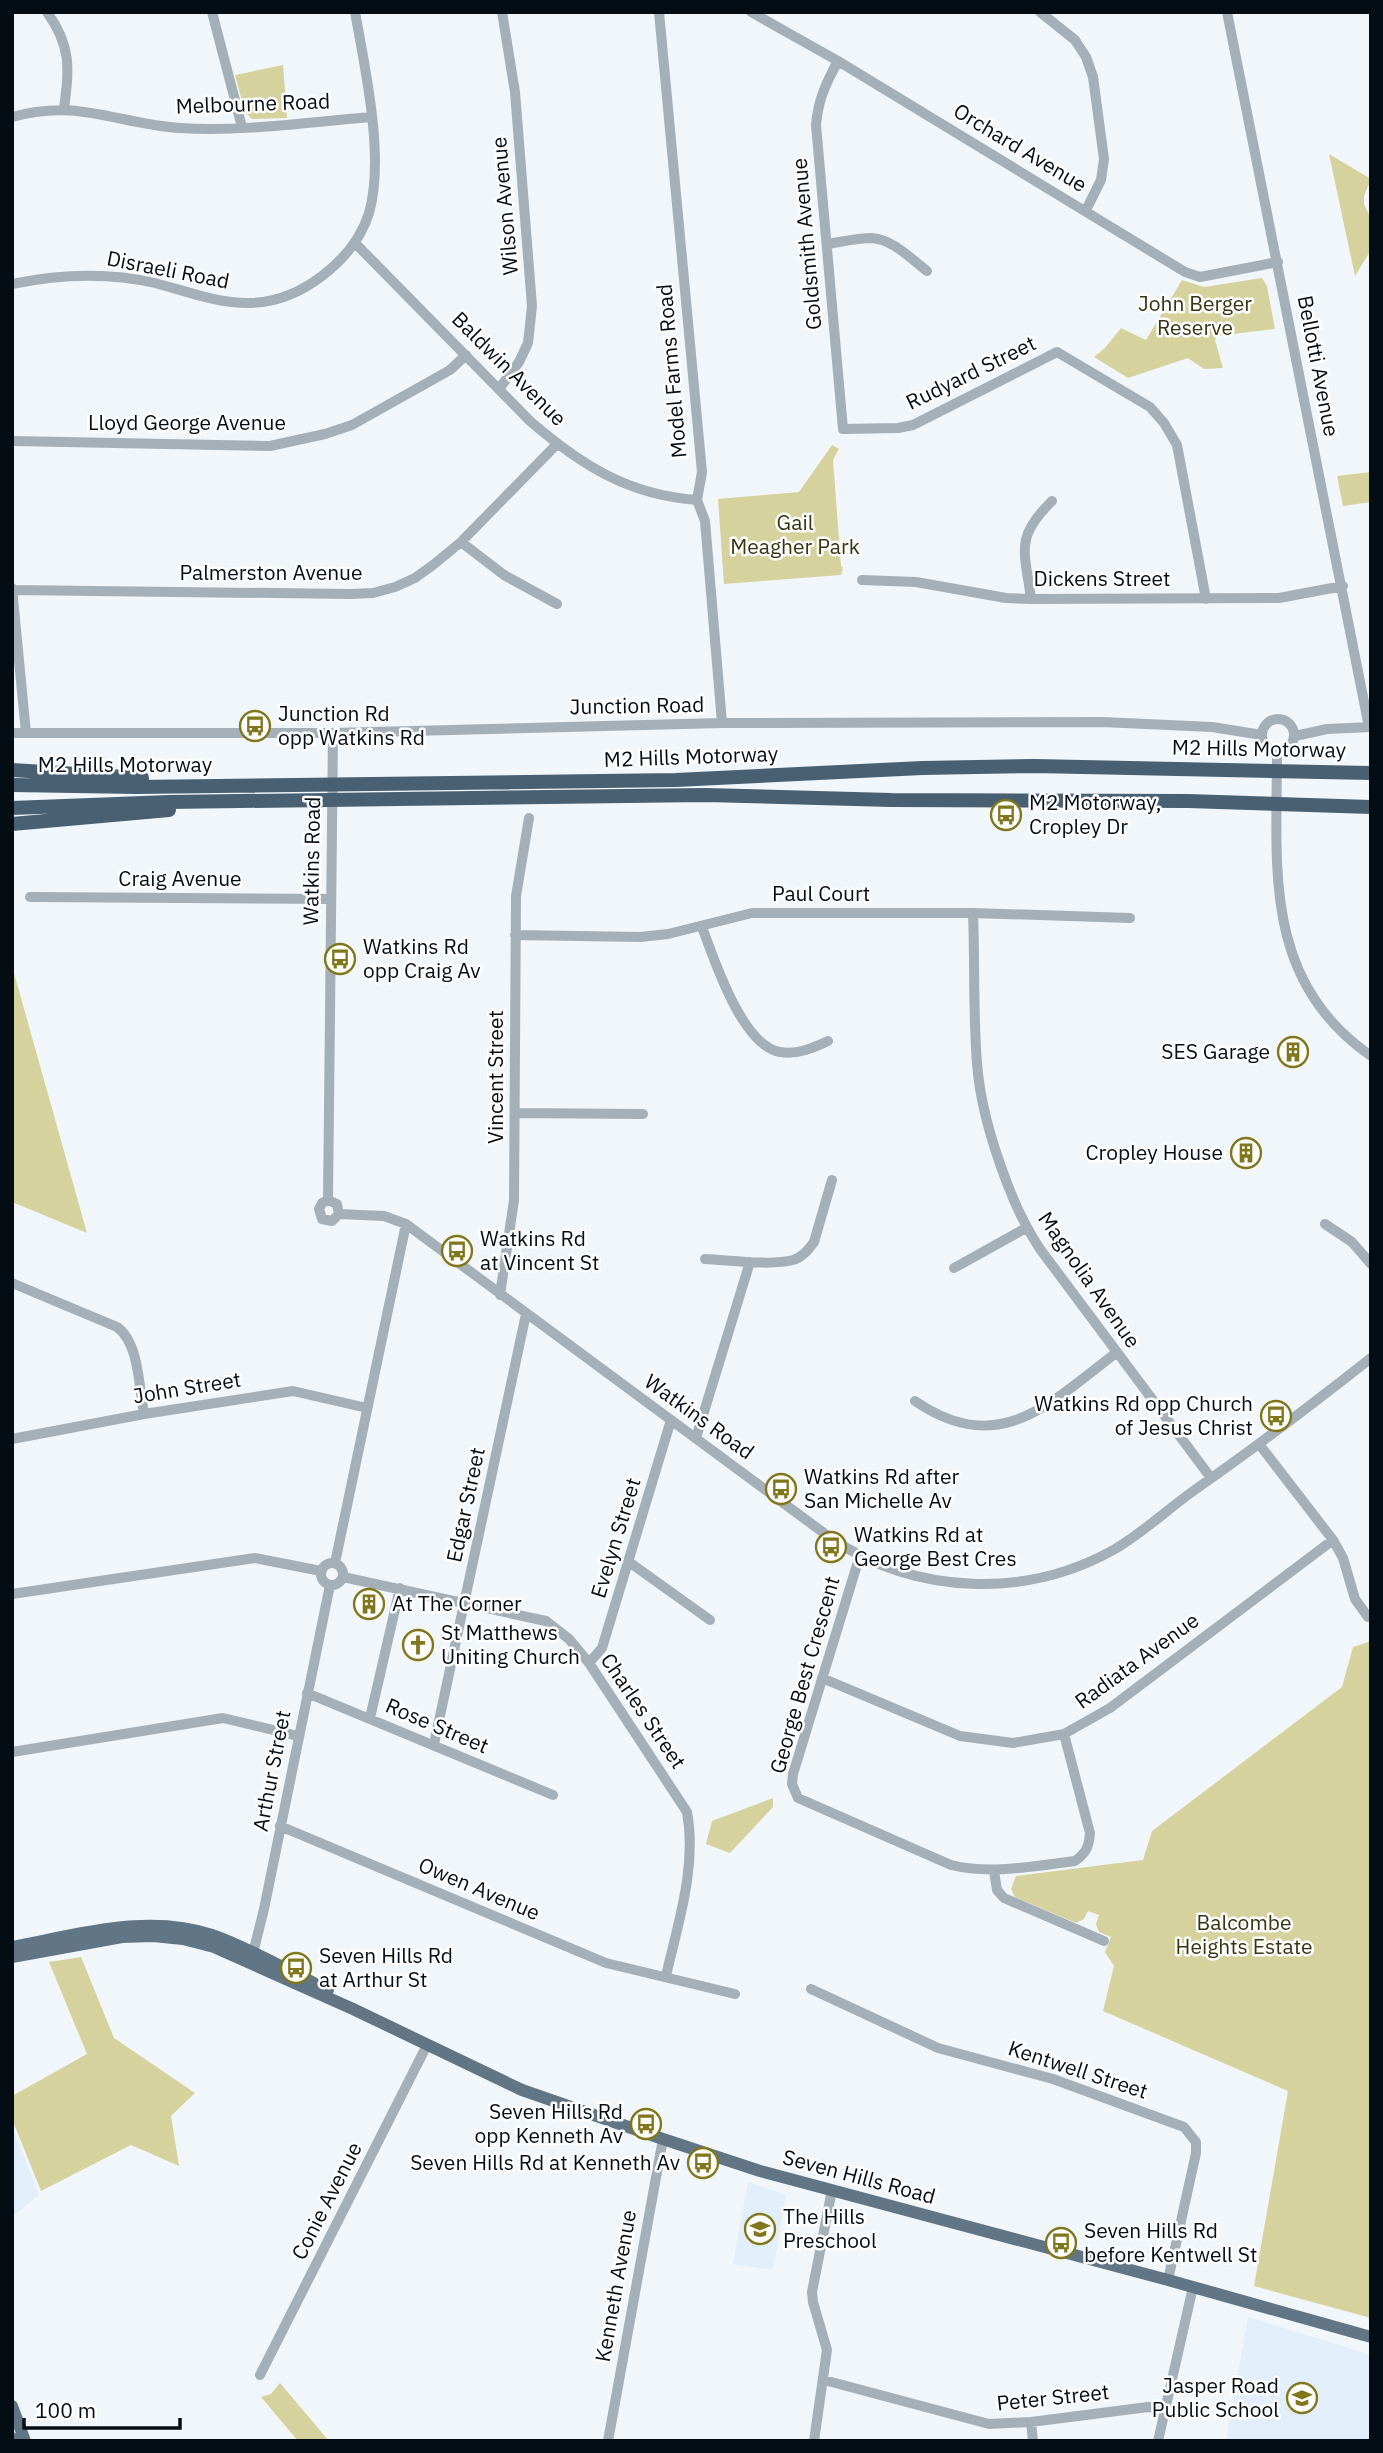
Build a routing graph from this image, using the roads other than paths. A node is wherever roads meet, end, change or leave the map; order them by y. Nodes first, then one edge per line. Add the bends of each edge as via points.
1 (47, 12) edge
2 (212, 12) edge
3 (355, 12) edge
4 (502, 12) edge
5 (659, 12) edge
6 (751, 12) edge
7 (1040, 12) edge
8 (1227, 12) edge
9 (838, 61) junction
10 (64, 109) junction
11 (12, 117) edge
12 (372, 117) junction
13 (242, 127) junction
14 (1086, 210) junction
15 (355, 243) junction
16 (827, 244) junction
17 (1278, 262) junction
18 (927, 271) dead end
19 (12, 284) edge
20 (466, 355) junction
21 (499, 389) junction
22 (843, 429) joint
23 (12, 441) edge
24 (557, 444) junction
25 (697, 500) junction
26 (1052, 501) dead end
27 (461, 542) junction
28 (862, 580) dead end
29 (1343, 586) junction
30 (12, 589) edge
31 (1031, 599) junction
32 (1206, 599) junction
33 (557, 604) dead end
34 (722, 723) junction
35 (1370, 727) edge
36 (12, 733) edge
37 (26, 733) junction
38 (333, 733) junction
39 (1262, 735) junction
40 (1295, 736) junction
41 (1277, 752) junction
42 (12, 770) edge
43 (1371, 773) edge
44 (12, 785) edge
45 (298, 785) junction
46 (261, 801) junction
47 (1371, 807) edge
48 (12, 808) edge
49 (529, 818) dead end
50 (12, 824) edge
51 (30, 897) dead end
52 (330, 899) junction
53 (973, 913) junction
54 (1130, 918) dead end
55 (702, 927) junction
56 (515, 935) junction
57 (828, 1041) dead end
58 (1371, 1056) edge
59 (515, 1113) junction
60 (643, 1114) dead end
61 (832, 1180) dead end
62 (328, 1200) junction
63 (339, 1214) junction
64 (406, 1224) junction
65 (1325, 1224) dead end
66 (1026, 1228) junction
67 (705, 1259) dead end
68 (750, 1262) junction
69 (1371, 1264) edge
70 (954, 1268) dead end
71 (12, 1283) edge
72 (500, 1295) junction
73 (526, 1314) junction
74 (1116, 1353) junction
75 (1371, 1358) edge
76 (915, 1401) dead end
77 (367, 1408) junction
78 (144, 1414) junction
79 (671, 1420) junction
80 (696, 1438) junction
81 (12, 1439) edge
82 (1259, 1444) junction
83 (1211, 1478) junction
84 (1333, 1540) junction
85 (860, 1555) junction
86 (629, 1562) junction
87 (335, 1563) junction
88 (321, 1571) junction
89 (343, 1577) junction
90 (330, 1585) junction
91 (400, 1588) junction
92 (12, 1594) edge
93 (466, 1602) junction
94 (1368, 1617) dead end
95 (710, 1620) dead end
96 (589, 1663) junction
97 (822, 1678) junction
98 (307, 1693) junction
99 (370, 1718) junction
100 (1064, 1734) junction
101 (298, 1736) junction
102 (434, 1744) junction
103 (12, 1752) edge
104 (553, 1795) dead end
105 (280, 1826) junction
106 (994, 1871) junction
107 (1104, 1941) dead end
108 (12, 1947) edge
109 (12, 1957) edge
110 (252, 1959) junction
111 (666, 1976) junction
112 (811, 1989) dead end
113 (735, 1994) dead end
114 (427, 2045) junction
115 (663, 2139) junction
116 (832, 2190) junction
117 (1168, 2280) junction
118 (1194, 2287) junction
119 (1371, 2337) edge
120 (260, 2375) dead end
121 (824, 2380) junction
122 (12, 2406) edge
123 (1165, 2407) junction
124 (1031, 2422) junction
125 (25, 2441) edge
126 (608, 2441) edge
127 (814, 2441) edge
128 (1032, 2441) edge
129 (1158, 2441) edge

1 - 10 street via 65,42 68,58
2 - 13 street
3 - 12 street, Disraeli Road
4 - 21 street, Wilson Avenue via 515,92 532,306 528,343
5 - 25 street, Model Farms Road via 702,472
6 - 9 street, Orchard Avenue
7 - 14 street via 1075,40 1093,77 1104,159 1101,180
8 - 17 street, Bellotti Avenue
9 - 14 street, Orchard Avenue
9 - 16 street, Goldsmith Avenue via 817,104
10 - 11 street, Melbourne Road
10 - 13 street, Melbourne Road via 178,128
12 - 13 street, Melbourne Road
12 - 15 street, Disraeli Road via 375,183
14 - 17 street, Orchard Avenue via 1200,277
15 - 19 street, Disraeli Road via 311,285 284,298 250,303 212,300 112,275
15 - 20 street, Baldwin Avenue
16 - 18 street via 883,241
16 - 22 street, Goldsmith Avenue
17 - 29 street, Bellotti Avenue
20 - 21 street, Baldwin Avenue
20 - 23 street, Lloyd George Avenue via 450,370 352,425 296,442 270,446
21 - 24 street, Baldwin Avenue
22 - 32 street, Rudyard Street via 913,425 1057,352 1150,407 1164,423 1177,445
24 - 25 street, Baldwin Avenue via 585,464 644,491
24 - 27 street, Palmerston Avenue
25 - 34 street, Model Farms Road via 705,521
26 - 31 street via 1027,530 1024,544
27 - 30 street, Palmerston Avenue via 415,579 373,593
27 - 33 street via 504,575
28 - 31 street, Dickens Street via 916,582
29 - 32 street, Dickens Street via 1279,598
29 - 35 street, Bellotti Avenue
30 - 37 street
31 - 32 street, Dickens Street
34 - 38 street, Junction Road
34 - 39 street, Junction Road via 1102,722 1212,727
35 - 40 street
36 - 37 street, Junction Road
37 - 38 street, Junction Road
38 - 52 street, Watkins Road
39 - 40 street via 1269,722 1279,719 1288,722
39 - 41 street via 1265,745
40 - 41 street via 1288,749
41 - 58 street via 1276,878 1283,924 1296,964 1325,1013
42 - 45 highway
43 - 45 highway, M2 Hills Motorway via 1035,766 676,780
44 - 45 highway, M2 Hills Motorway
46 - 47 highway, M2 Hills Motorway via 706,795
46 - 48 highway, M2 Hills Motorway
46 - 50 highway
49 - 56 street, Vincent Street via 517,881
51 - 52 street, Craig Avenue
52 - 62 street, Watkins Road
53 - 54 street, Paul Court
53 - 55 street, Paul Court via 752,913
53 - 66 street, Magnolia Avenue via 982,1097 990,1135
55 - 56 street, Paul Court via 640,937
55 - 57 street via 733,1006 764,1044 781,1053 806,1051
56 - 59 street, Vincent Street
59 - 60 street
59 - 72 street, Vincent Street via 514,1200
61 - 68 street via 808,1251 792,1260
62 - 63 street via 337,1204
62 - 63 street via 319,1209 322,1219 332,1221
63 - 64 street, Watkins Road via 384,1216
64 - 72 street, Watkins Road
64 - 77 street
65 - 69 street via 1352,1242
66 - 70 street
66 - 74 street, Magnolia Avenue
67 - 68 street
68 - 80 street
71 - 78 street via 125,1333 134,1354
72 - 73 street, Watkins Road
73 - 79 street, Watkins Road
73 - 93 street, Edgar Street
74 - 76 street via 1037,1412 1014,1422 961,1423
74 - 83 street, Magnolia Avenue
75 - 82 street, Watkins Road
77 - 78 street, John Street via 293,1391
77 - 87 street
78 - 81 street, John Street
79 - 80 street, Watkins Road
79 - 86 street, Evelyn Street
80 - 85 street, Watkins Road
82 - 83 street, Watkins Road
82 - 84 street
83 - 85 street, Watkins Road via 1117,1548 1067,1572 1005,1583 947,1582 900,1572
84 - 94 street via 1355,1599
84 - 100 street, Radiata Avenue via 1110,1708
85 - 97 street, George Best Crescent
86 - 95 street
86 - 96 street, Evelyn Street via 602,1648
87 - 88 street via 325,1564
87 - 89 street
88 - 90 street
88 - 92 street via 255,1558
89 - 90 street
89 - 91 street, Charles Street
90 - 98 street, Arthur Street
91 - 93 street, Charles Street
91 - 99 street
93 - 96 street, Charles Street via 546,1621
93 - 102 street, Edgar Street
96 - 111 street, Charles Street via 687,1812 688,1877
97 - 100 street, Radiata Avenue via 960,1736 1013,1742
97 - 106 street, George Best Crescent via 793,1774 798,1798 951,1865
98 - 99 street, Rose Street
98 - 101 street, Arthur Street
99 - 102 street, Rose Street
100 - 106 street, George Best Crescent via 1090,1833 1085,1854 1075,1861
101 - 103 street via 223,1718
101 - 105 street, Arthur Street
102 - 104 street, Rose Street
105 - 110 street, Arthur Street
105 - 111 street, Owen Avenue via 606,1963
106 - 107 street via 997,1890 1004,1898
108 - 110 main road, Seven Hills Road via 122,1927 158,1926 211,1935
109 - 110 main road, Seven Hills Road via 122,1937 153,1936 183,1939
110 - 114 main road, Seven Hills Road
111 - 113 street, Owen Avenue
112 - 117 street, Kentwell Street via 938,2048 1053,2079 1184,2127 1196,2142 1196,2153
114 - 115 main road, Seven Hills Road via 522,2090
114 - 120 street, Conie Avenue
115 - 116 main road, Seven Hills Road
115 - 126 street, Kenneth Avenue
116 - 117 main road, Seven Hills Road
116 - 121 street via 812,2292 827,2345
117 - 118 main road, Seven Hills Road
118 - 119 main road, Seven Hills Road
118 - 123 street
121 - 124 street, Peter Street via 983,2423
121 - 127 street
122 - 125 main road
123 - 124 street, Peter Street
123 - 129 street
124 - 128 street

